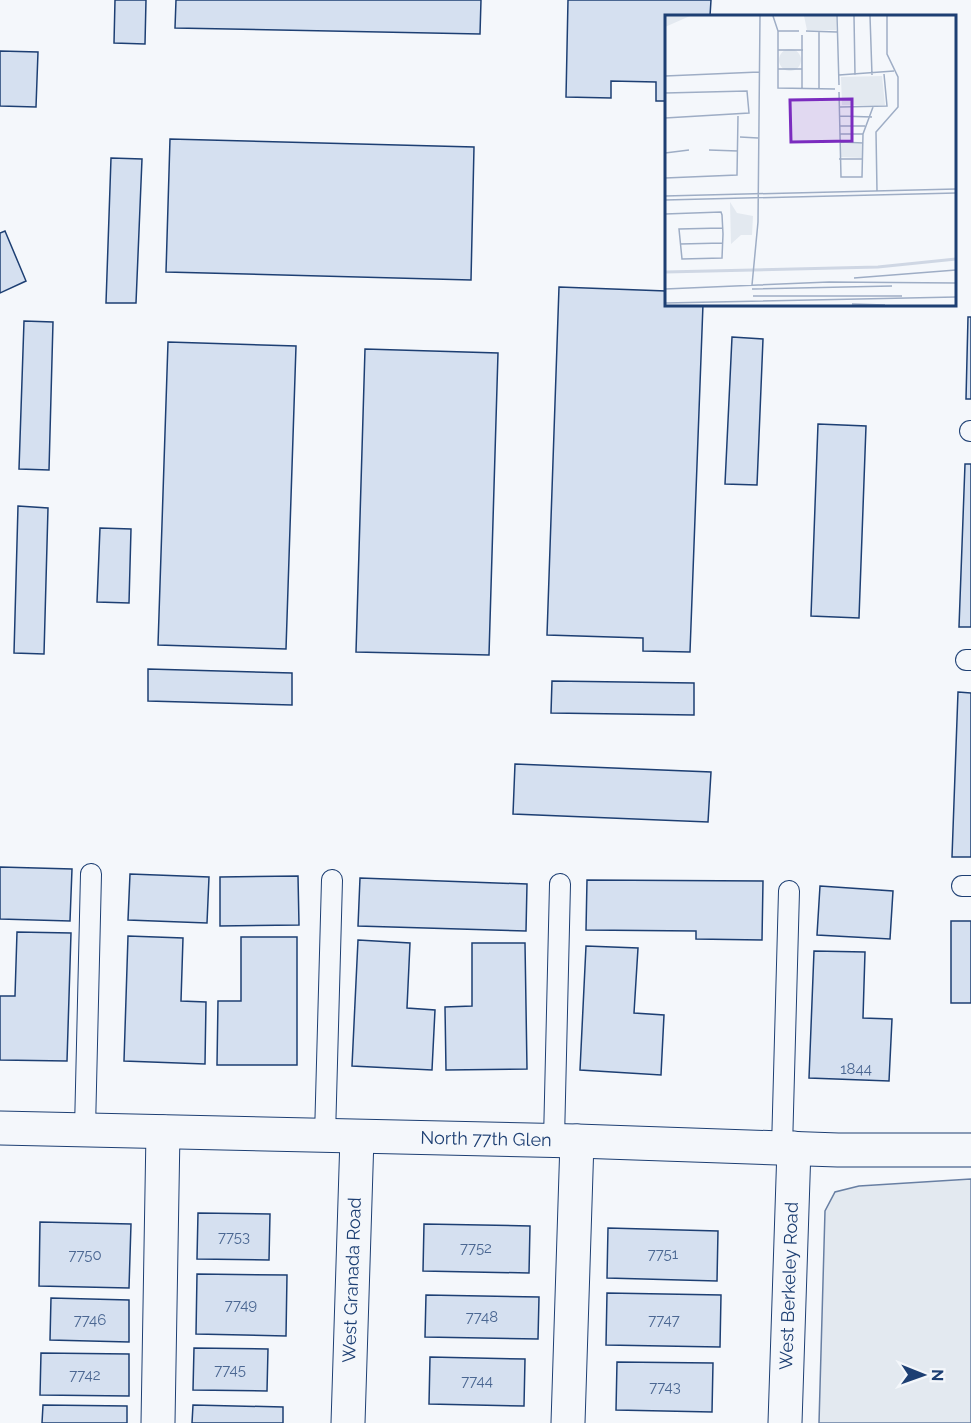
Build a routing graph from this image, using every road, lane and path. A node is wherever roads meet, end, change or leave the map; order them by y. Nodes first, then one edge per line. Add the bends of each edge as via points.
1 (91, 873) dead end
2 (332, 880) dead end
3 (560, 884) dead end
4 (789, 891) dead end
5 (0, 1128) edge
6 (85, 1130) junction
7 (163, 1132) junction
8 (325, 1136) junction
9 (357, 1137) junction
10 (565, 1140) junction
11 (788, 1148) junction
12 (971, 1150) edge
13 (158, 1423) edge
14 (348, 1423) edge
15 (568, 1423) edge
16 (785, 1423) edge

1 - 6 lane
2 - 8 lane
3 - 10 lane
4 - 11 lane
5 - 6 street, North 77th Glen
6 - 7 street, North 77th Glen
7 - 8 street, North 77th Glen
7 - 13 street
8 - 9 street, North 77th Glen
9 - 10 street, North 77th Glen
9 - 14 street, West Granada Road
10 - 11 street, North 77th Glen
10 - 15 street
11 - 12 street, North 77th Glen
11 - 16 street, West Berkeley Road

